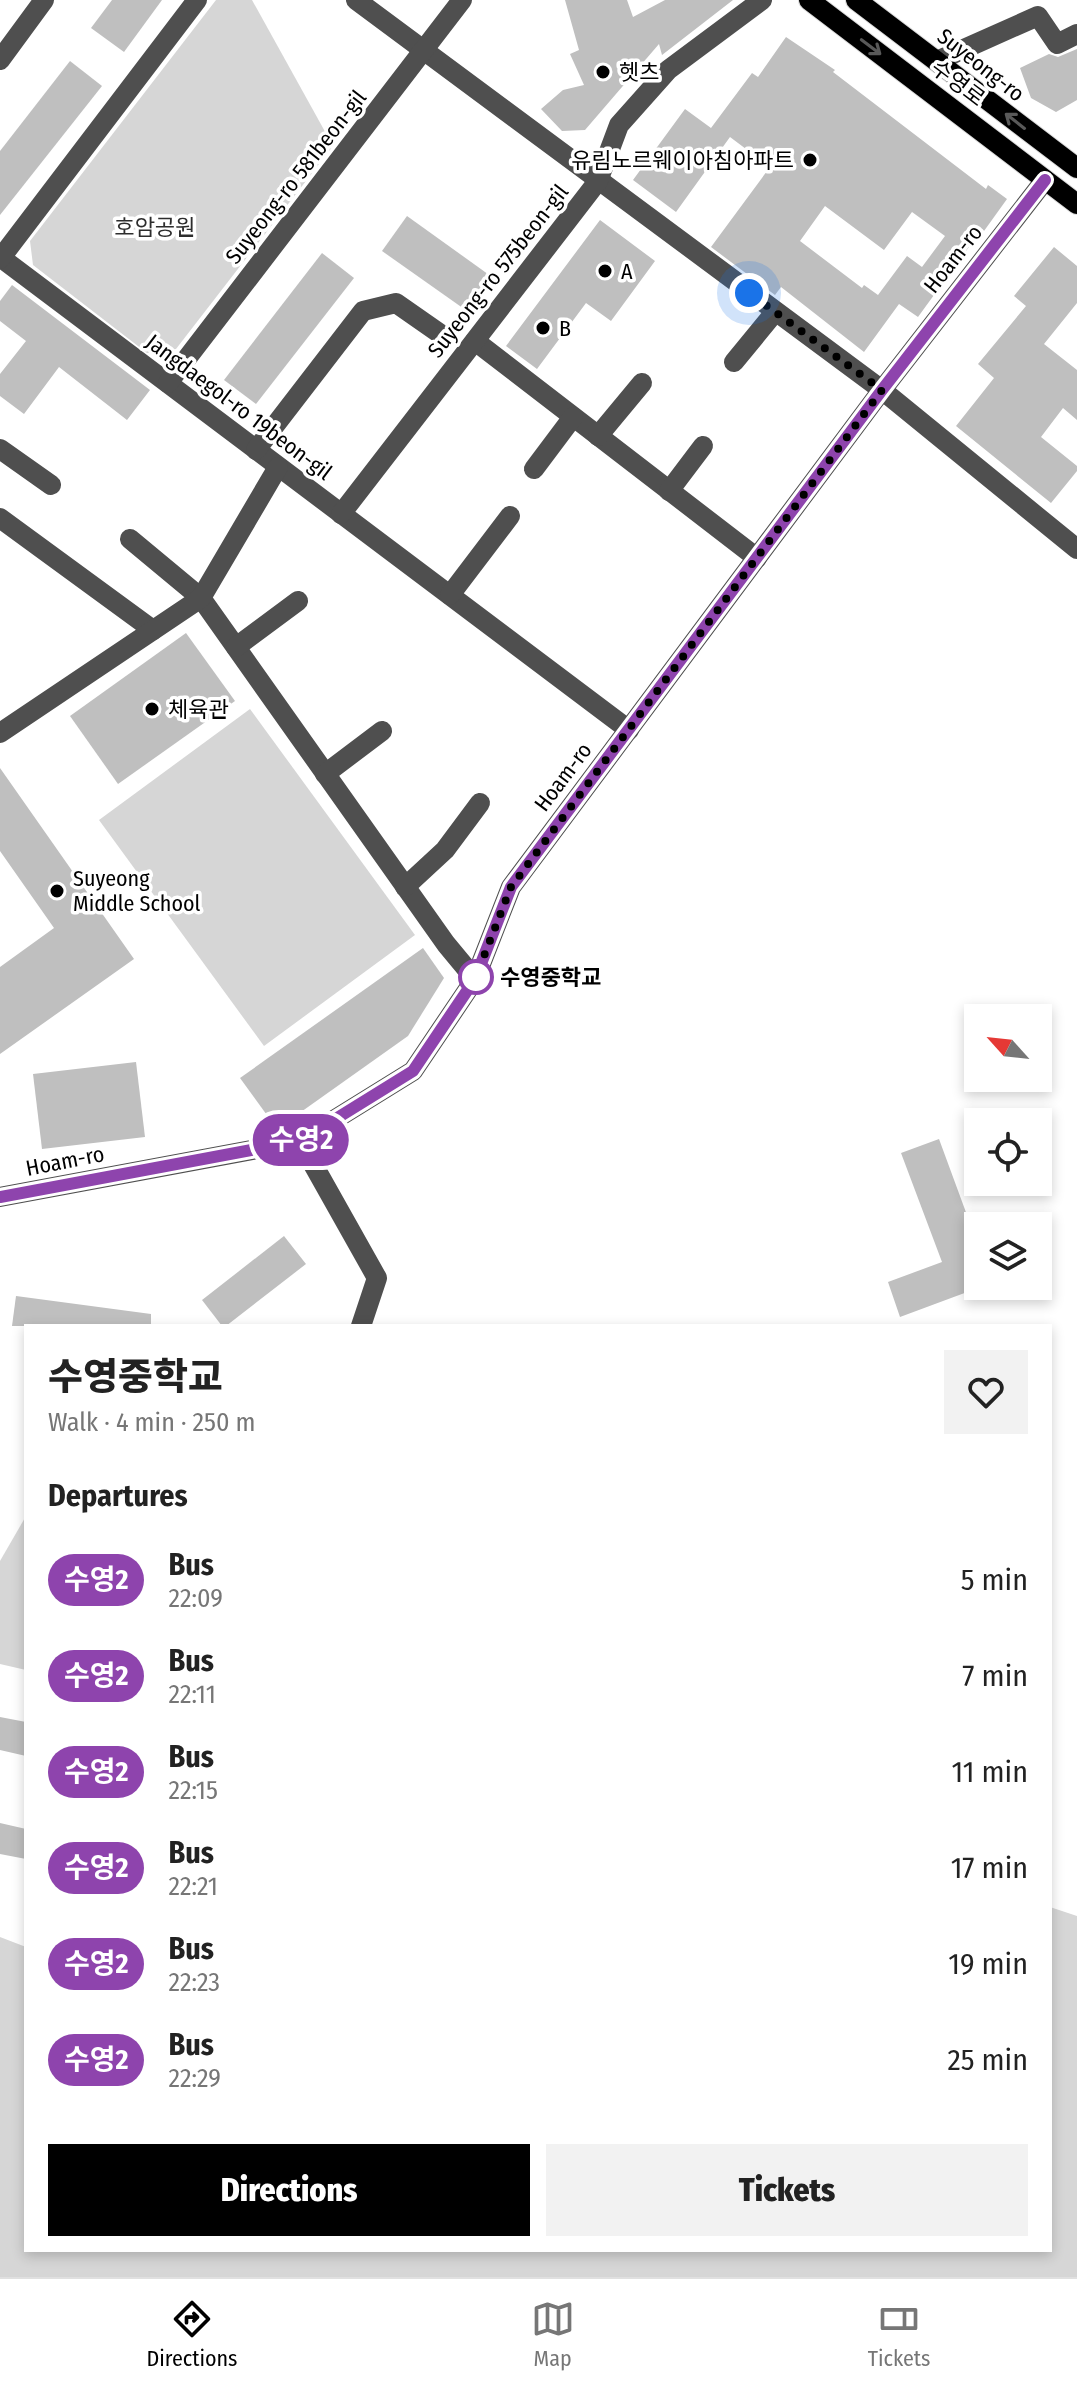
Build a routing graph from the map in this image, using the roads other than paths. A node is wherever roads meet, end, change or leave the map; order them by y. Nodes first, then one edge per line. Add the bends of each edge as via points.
1 (44, 0) edge
2 (197, 0) edge
3 (356, 0) edge
4 (462, 0) edge
5 (762, 0) edge
6 (809, 0) edge
7 (856, 0) edge
8 (1077, 34) edge
9 (423, 51) junction
10 (0, 60) edge
11 (937, 61) junction
12 (1077, 168) edge
13 (1045, 180) junction
14 (598, 181) junction
15 (1077, 204) edge
16 (0, 258) edge
17 (775, 312) junction
18 (439, 333) dead end
19 (475, 341) junction
20 (734, 362) dead end
21 (168, 383) junction
22 (642, 383) dead end
23 (882, 390) junction
24 (573, 417) junction
25 (598, 436) junction
26 (703, 446) dead end
27 (0, 449) edge
28 (256, 450) junction
29 (278, 467) junction
30 (534, 469) dead end
31 (51, 485) dead end
32 (669, 491) junction
33 (341, 514) junction
34 (510, 516) dead end
35 (0, 518) edge
36 (130, 539) dead end
37 (1077, 549) edge
38 (757, 558) junction
39 (450, 595) junction
40 (201, 598) junction
41 (298, 601) dead end
42 (153, 630) junction
43 (236, 647) junction
44 (629, 730) junction
45 (382, 731) dead end
46 (0, 733) edge
47 (325, 774) junction
48 (480, 803) dead end
49 (405, 887) junction
50 (475, 979) junction
51 (300, 1141) junction
52 (0, 1197) edge
53 (362, 1324) edge

1 - 10 street
2 - 16 street
3 - 9 street
4 - 9 street, Suyeong-ro 581beon-gil
5 - 14 street, Suyeong-ro 575beon-gil via 668,70 619,125
6 -> 13 main road, 수영로
7 - 11 main road, Suyeong-ro
8 - 11 street via 1057,44 1038,16
9 - 14 street
9 - 21 street, Suyeong-ro 581beon-gil
12 -> 11 main road, Suyeong-ro
13 - 15 main road, 수영로
13 - 23 street, Hoam-ro
14 - 17 street
14 - 19 street, Suyeong-ro 575beon-gil
16 - 21 street, Jangdaegol-ro 19beon-gil
17 - 20 street
17 - 23 street
18 - 28 street via 396,303 363,311
19 - 24 street
19 - 33 street, Suyeong-ro 575beon-gil
21 - 28 street, Jangdaegol-ro 19beon-gil
22 - 25 street
23 - 37 street
23 - 38 street, Hoam-ro
24 - 25 street
24 - 30 street
25 - 32 street
26 - 32 street
27 - 31 street
28 - 29 street, Jangdaegol-ro 19beon-gil
29 - 33 street, Jangdaegol-ro 19beon-gil
29 - 40 street
32 - 38 street
33 - 39 street, Jangdaegol-ro 19beon-gil
34 - 39 street
35 - 42 street
36 - 40 street
38 - 44 street, Hoam-ro
39 - 44 street, Jangdaegol-ro 19beon-gil
40 - 42 street
40 - 43 street
41 - 43 street
42 - 46 street
43 - 47 street
44 - 50 street, Hoam-ro via 511,887
45 - 47 street
47 - 49 street
48 - 49 street via 445,850
49 - 50 street
50 - 51 street, Hoam-ro via 413,1071
51 - 52 street, Hoam-ro
51 - 53 street via 377,1278

